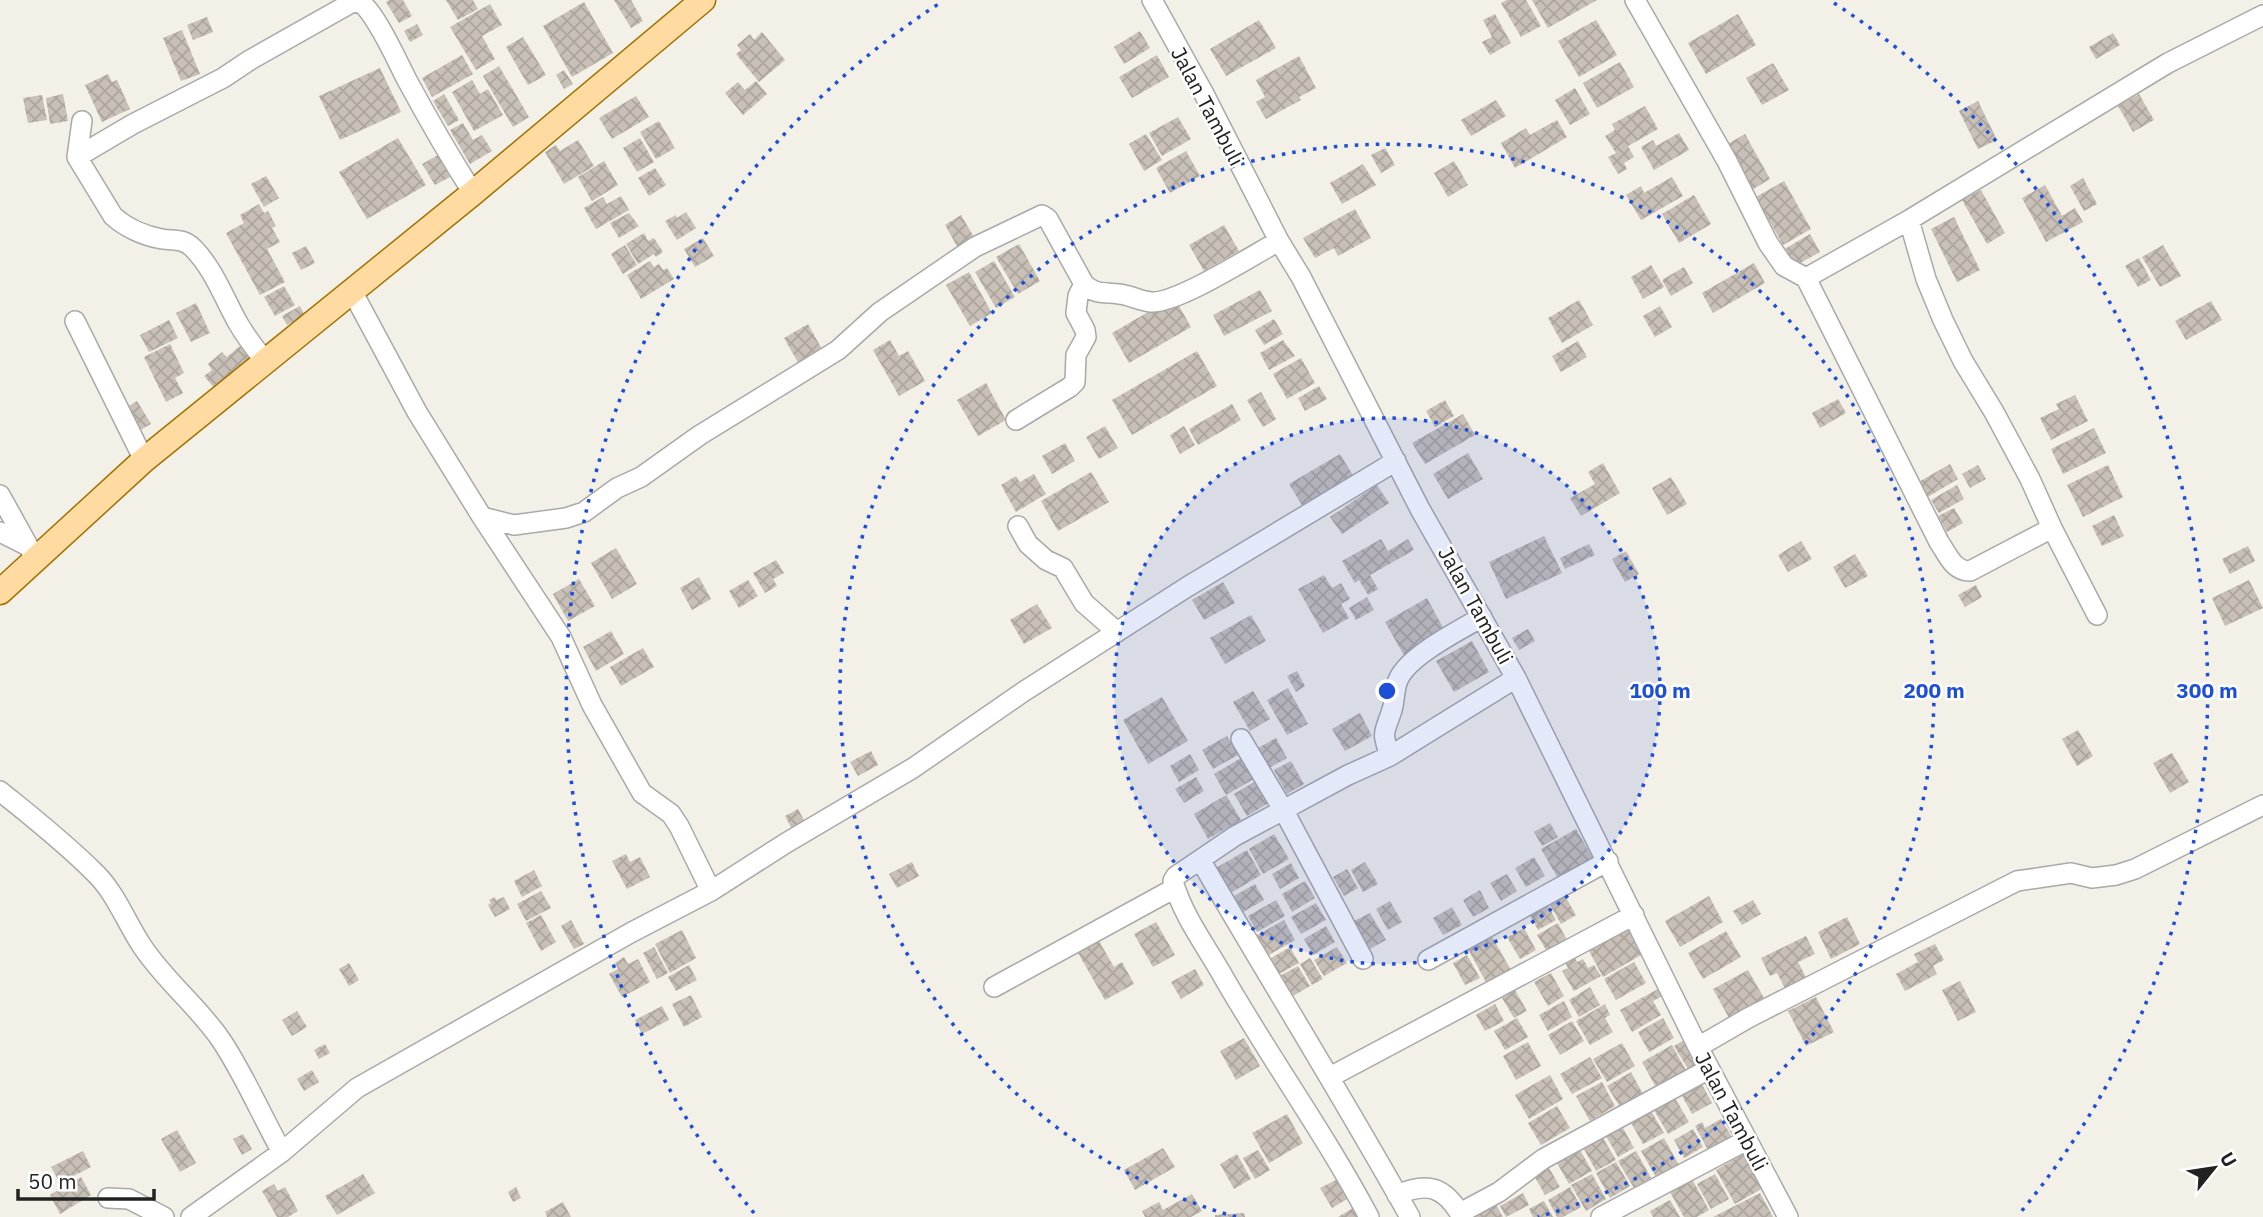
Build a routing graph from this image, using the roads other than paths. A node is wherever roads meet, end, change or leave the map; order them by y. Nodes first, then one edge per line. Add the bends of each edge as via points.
1 (703, 0) edge
2 (1152, 0) edge
3 (1635, 0) edge
4 (2263, 15) edge
5 (82, 121) dead end
6 (77, 157) junction
7 (473, 193) junction
8 (1909, 220) junction
9 (1279, 241) junction
10 (1806, 278) junction
11 (1084, 284) junction
12 (352, 291) junction
13 (75, 321) dead end
14 (267, 363) junction
15 (1016, 420) dead end
16 (144, 460) junction
17 (1396, 461) junction
18 (0, 495) edge
19 (482, 517) junction
20 (1018, 526) dead end
21 (2052, 528) junction
22 (0, 532) edge
23 (32, 553) junction
24 (0, 592) edge
25 (2097, 615) dead end
26 (1482, 617) junction
27 (1116, 632) junction
28 (1516, 678) junction
29 (1241, 739) dead end
30 (1390, 756) junction
31 (0, 791) edge
32 (2263, 805) edge
33 (1284, 811) junction
34 (1201, 861) junction
35 (1608, 861) junction
36 (1175, 888) junction
37 (711, 891) junction
38 (1634, 915) junction
39 (1363, 959) dead end
40 (1428, 960) dead end
41 (994, 986) dead end
42 (1698, 1046) junction
43 (1710, 1069) junction
44 (1330, 1077) junction
45 (1747, 1140) junction
46 (282, 1152) junction
47 (1397, 1195) junction
48 (108, 1198) dead end
49 (1461, 1215) edge
50 (164, 1217) edge
51 (191, 1217) edge
52 (1369, 1217) edge
53 (1410, 1217) edge
54 (1601, 1217) edge
55 (1788, 1217) edge

1 - 7 main road
2 - 9 street, Jalan Tambuli
3 - 10 street via 1768,243 1784,266
4 - 8 street via 2156,69
5 - 6 street
6 - 7 street via 360,2 394,52
6 - 14 street via 121,223 193,248 251,345
7 - 12 main road
8 - 10 street
8 - 21 street via 1943,320 2031,479
9 - 11 street via 1205,283 1162,300 1097,292
9 - 17 street, Jalan Tambuli
10 - 21 street via 1955,566 1970,571
11 - 15 street via 1076,313 1086,337 1076,355 1074,382
11 - 19 street via 1042,215 964,254 880,312 838,350 584,512 566,519 514,525
12 - 14 main road
12 - 19 street via 417,412
13 - 16 street
14 - 16 main road
16 - 23 main road
17 - 26 street, Jalan Tambuli
17 - 27 street
18 - 23 street
19 - 37 street via 561,637 592,705 642,793 671,814
20 - 27 street via 1028,544 1063,568 1084,603
21 - 25 street
22 - 23 street
23 - 24 main road
26 - 28 street, Jalan Tambuli
26 - 30 street via 1409,665 1398,678 1383,735
27 - 37 street via 913,768
28 - 30 street
28 - 35 street, Jalan Tambuli
29 - 33 street
30 - 33 street
31 - 46 street via 102,881 143,947 175,990 204,1017 235,1062
32 - 42 street via 2116,875 2091,878 2071,873 2017,881
33 - 34 street via 1235,836
33 - 39 street
34 - 36 street via 1176,876
34 - 44 street
35 - 38 street, Jalan Tambuli
35 - 40 street
36 - 41 street
36 - 52 street via 1245,1016
37 - 46 street via 357,1088
38 - 42 street, Jalan Tambuli
38 - 44 street
42 - 43 street, Jalan Tambuli
43 - 45 street, Jalan Tambuli
43 - 49 street via 1543,1159
44 - 47 street
45 - 54 street
45 - 55 street, Jalan Tambuli
46 - 51 street
47 - 49 street via 1426,1186 1445,1196
47 - 53 street
48 - 50 street via 129,1199

